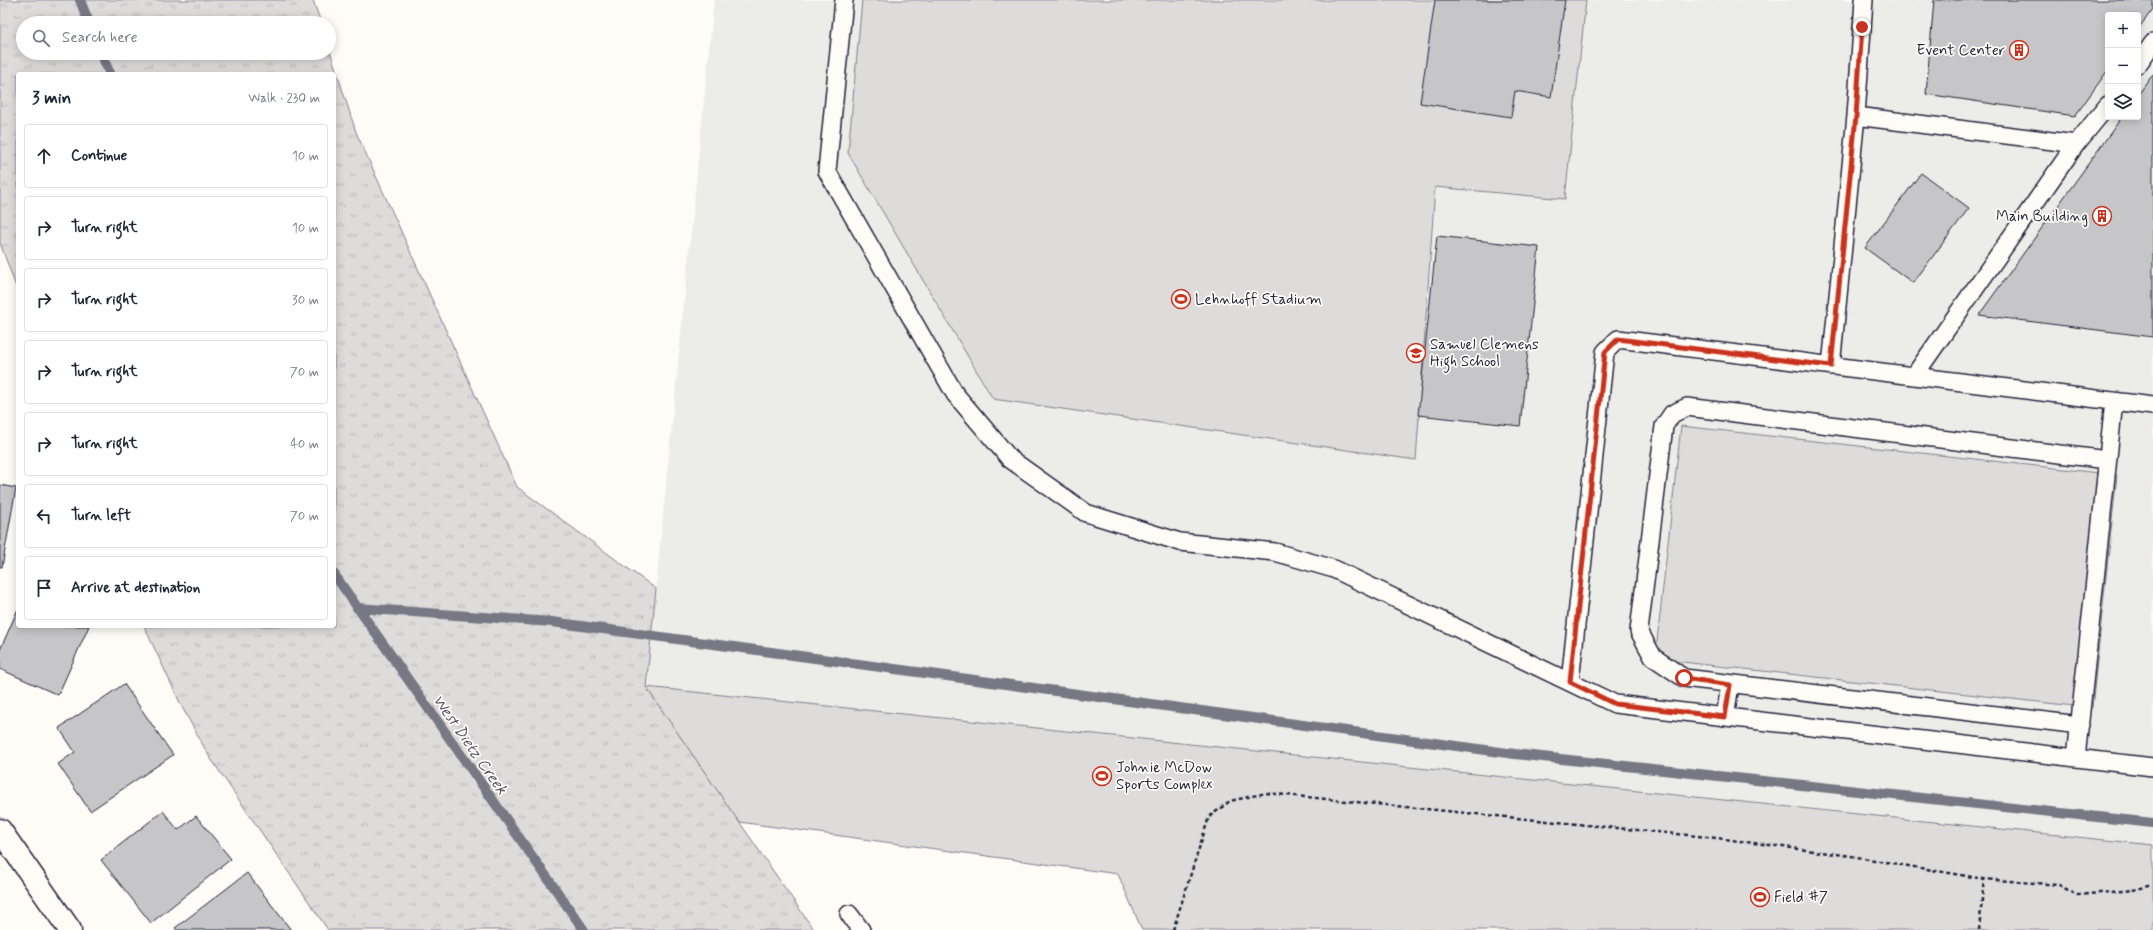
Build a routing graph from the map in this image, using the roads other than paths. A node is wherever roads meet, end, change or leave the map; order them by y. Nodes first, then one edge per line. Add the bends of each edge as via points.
1 (844, 0) edge
2 (1864, 0) edge
3 (2153, 43) edge
4 (2141, 60) edge
5 (2105, 109) edge
6 (1856, 116) junction
7 (2076, 144) junction
8 (1831, 366) junction
9 (1914, 376) junction
10 (2114, 401) junction
11 (2153, 406) edge
12 (2108, 460) junction
13 (1570, 682) junction
14 (1730, 685) junction
15 (1725, 717) junction
16 (2080, 725) junction
17 (2076, 758) junction
18 (2153, 767) edge
19 (0, 830) edge
20 (849, 914) dead end
21 (70, 930) edge
22 (861, 930) edge

1 - 13 lane via 827,170 955,394 1010,458 1086,513 1180,542 1275,552 1334,570
2 - 6 lane
3 - 4 lane
5 - 7 lane
6 - 7 lane
6 - 8 lane
7 - 9 lane
8 - 9 lane
8 - 13 lane via 1618,339 1605,352
9 - 10 lane
10 - 11 lane
10 - 12 lane
12 - 14 lane via 1687,407 1672,414 1664,426 1639,631 1653,657 1684,678
12 - 16 lane
13 - 15 lane via 1615,704
14 - 15 lane
14 - 16 lane
15 - 17 lane
16 - 17 lane
17 - 18 lane
19 - 21 street
20 - 22 lane

